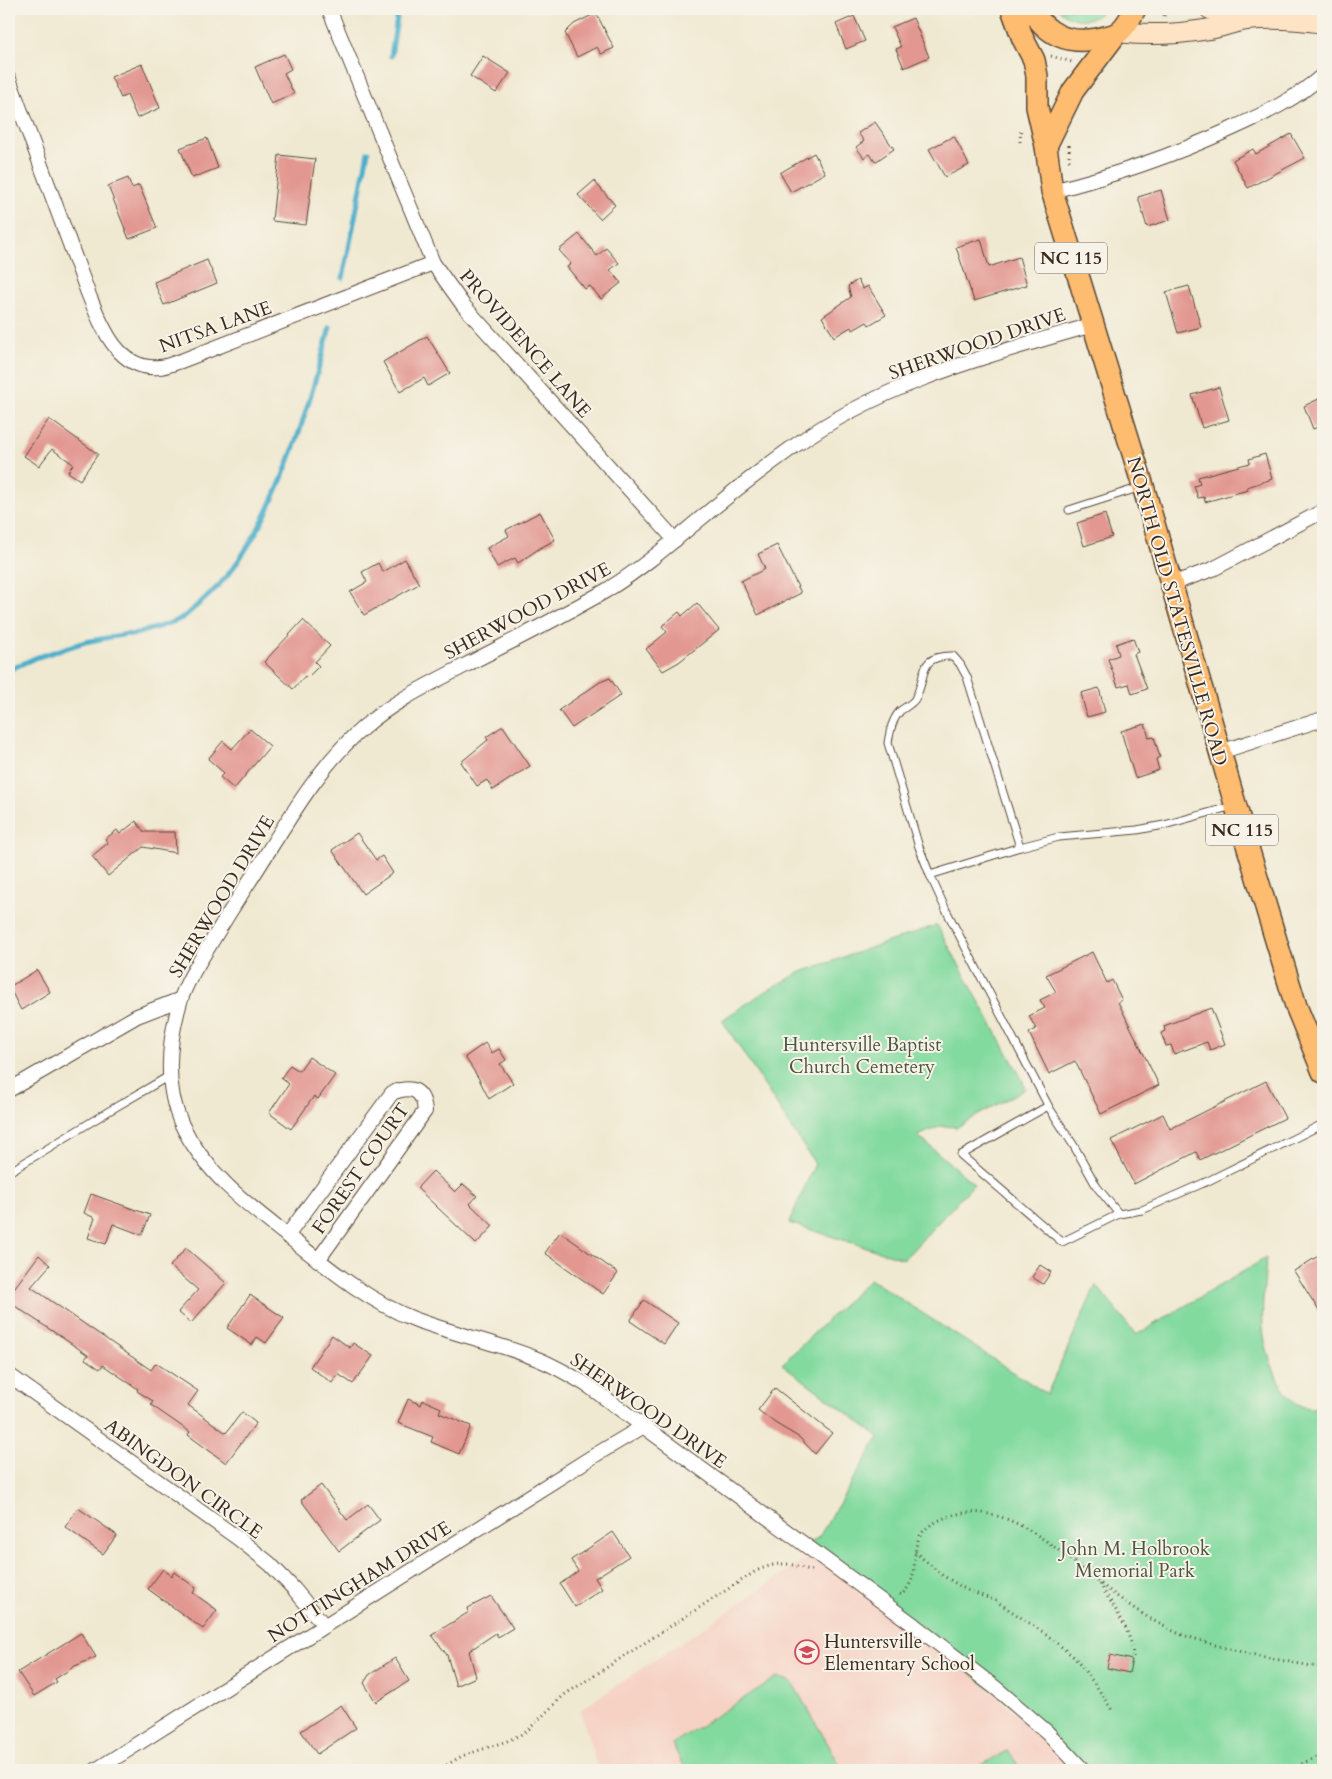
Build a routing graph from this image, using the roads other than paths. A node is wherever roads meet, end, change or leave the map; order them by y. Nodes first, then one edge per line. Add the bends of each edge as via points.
1 (329, 9) edge
2 (1012, 9) edge
3 (1135, 9) edge
4 (1210, 9) edge
5 (1033, 12) edge
6 (1245, 20) junction
7 (1323, 23) edge
8 (1118, 33) junction
9 (1035, 58) junction
10 (1323, 76) edge
11 (9, 79) edge
12 (1046, 146) junction
13 (1052, 191) junction
14 (433, 262) junction
15 (1092, 325) junction
16 (1143, 486) junction
17 (1069, 510) dead end
18 (1323, 511) edge
19 (675, 540) junction
20 (1171, 584) junction
21 (1323, 719) edge
22 (1220, 752) junction
23 (1235, 806) junction
24 (1020, 847) junction
25 (930, 875) junction
26 (181, 999) junction
27 (1323, 1072) edge
28 (169, 1076) junction
29 (9, 1090) edge
30 (1048, 1106) junction
31 (1323, 1124) edge
32 (9, 1172) edge
33 (1119, 1214) junction
34 (287, 1236) junction
35 (318, 1260) junction
36 (9, 1376) edge
37 (644, 1426) junction
38 (324, 1625) junction
39 (96, 1770) edge
40 (1083, 1770) edge

1 - 14 street, PROVIDENCE LANE
2 - 9 main road, NORTH OLD STATESVILLE ROAD via 1023,39
3 - 8 main road via 1129,22
4 - 6 street
5 - 8 main road via 1049,30 1068,39 1084,40
5 - 9 main road, NORTH OLD STATESVILLE ROAD via 1039,48
6 - 7 street via 1275,18
6 - 8 street via 1183,32
8 - 12 main road via 1073,91
9 - 12 main road, NORTH OLD STATESVILLE ROAD via 1037,107
10 - 13 street via 1295,97 1206,141 1104,177
11 - 14 street, NITSA LANE via 103,328 117,349 138,364 160,367 181,361
12 - 13 main road, NORTH OLD STATESVILLE ROAD / NC 115
13 - 15 main road, NORTH OLD STATESVILLE ROAD / NC 115
14 - 19 street, PROVIDENCE LANE via 463,305
15 - 16 main road, NORTH OLD STATESVILLE ROAD / NC 115
15 - 19 street, SHERWOOD DRIVE via 926,376 891,391 796,445
16 - 17 lane
16 - 20 main road, NORTH OLD STATESVILLE ROAD / NC 115
18 - 20 street via 1212,569
19 - 26 street, SHERWOOD DRIVE via 613,586 573,610 396,703 345,744 295,810 191,975
20 - 22 main road, NORTH OLD STATESVILLE ROAD / NC 115
21 - 22 street
22 - 23 main road, NORTH OLD STATESVILLE ROAD / NC 115
23 - 24 lane via 1164,825 1059,837
23 - 27 main road, NORTH OLD STATESVILLE ROAD / NC 115 via 1296,1006
24 - 25 lane
24 - 25 lane via 967,677 953,656 941,656 929,662 923,671 914,700 890,727 888,743
25 - 30 lane
26 - 28 street, SHERWOOD DRIVE via 171,1039
26 - 29 street via 138,1016
28 - 32 lane
28 - 34 street, SHERWOOD DRIVE via 181,1122 207,1164
30 - 33 lane via 1097,1187
30 - 33 lane via 961,1155 1062,1242
31 - 33 lane via 1208,1181 1142,1210
34 - 35 street, SHERWOOD DRIVE
34 - 35 street, FOREST COURT via 392,1092 402,1088 415,1090 424,1099 425,1111
35 - 37 street, SHERWOOD DRIVE via 391,1309 415,1320 534,1357 563,1371
36 - 38 street, ABINGDON CIRCLE via 239,1539 270,1564
37 - 38 street, NOTTINGHAM DRIVE
37 - 40 street, SHERWOOD DRIVE via 997,1689 1047,1732
38 - 39 street, NOTTINGHAM DRIVE

